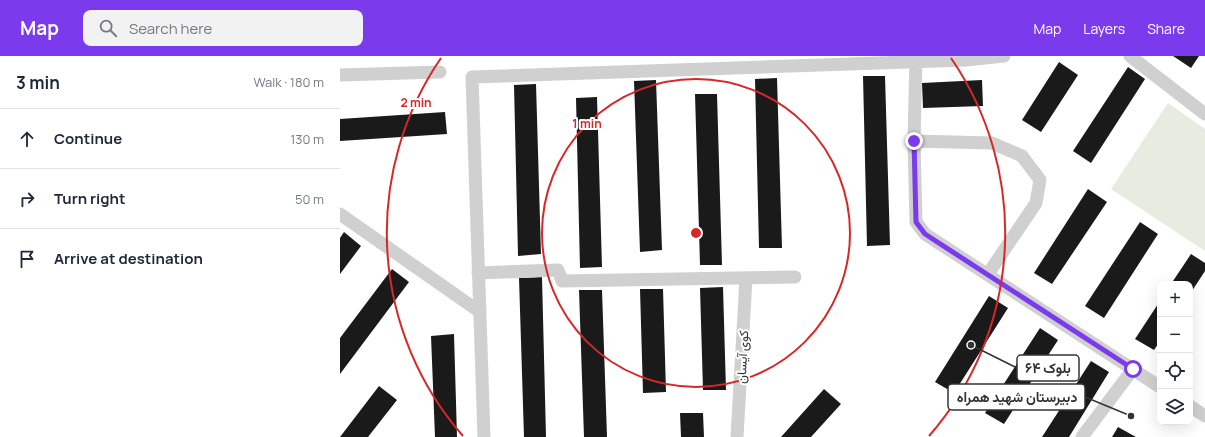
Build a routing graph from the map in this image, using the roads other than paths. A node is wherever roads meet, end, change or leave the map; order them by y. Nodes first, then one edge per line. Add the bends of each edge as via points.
1 (1004, 56) edge
2 (1130, 56) edge
3 (966, 58) edge
4 (916, 59) edge
5 (863, 60) edge
6 (440, 72) dead end
7 (340, 75) edge
8 (1205, 114) edge
9 (914, 141) junction
10 (340, 214) edge
11 (478, 273) junction
12 (988, 274) junction
13 (795, 277) dead end
14 (746, 278) junction
15 (480, 312) junction
16 (1133, 369) junction
17 (1157, 385) edge
18 (1193, 408) edge
19 (1205, 416) edge
20 (484, 437) edge
21 (737, 437) edge
22 (1082, 437) edge

1 - 3 street
2 - 8 street
3 - 4 street
4 - 5 street
4 - 9 street
5 - 11 street via 472,77
6 - 7 street
9 - 12 street via 916,222 925,234
9 - 12 street via 992,143 1022,156 1040,180 1036,203
10 - 15 street
11 - 14 street via 558,270 562,281
11 - 15 street
12 - 16 street
13 - 14 street
14 - 21 street, کوی آیسان
15 - 20 street
16 - 17 street
16 - 22 street
18 - 19 street

